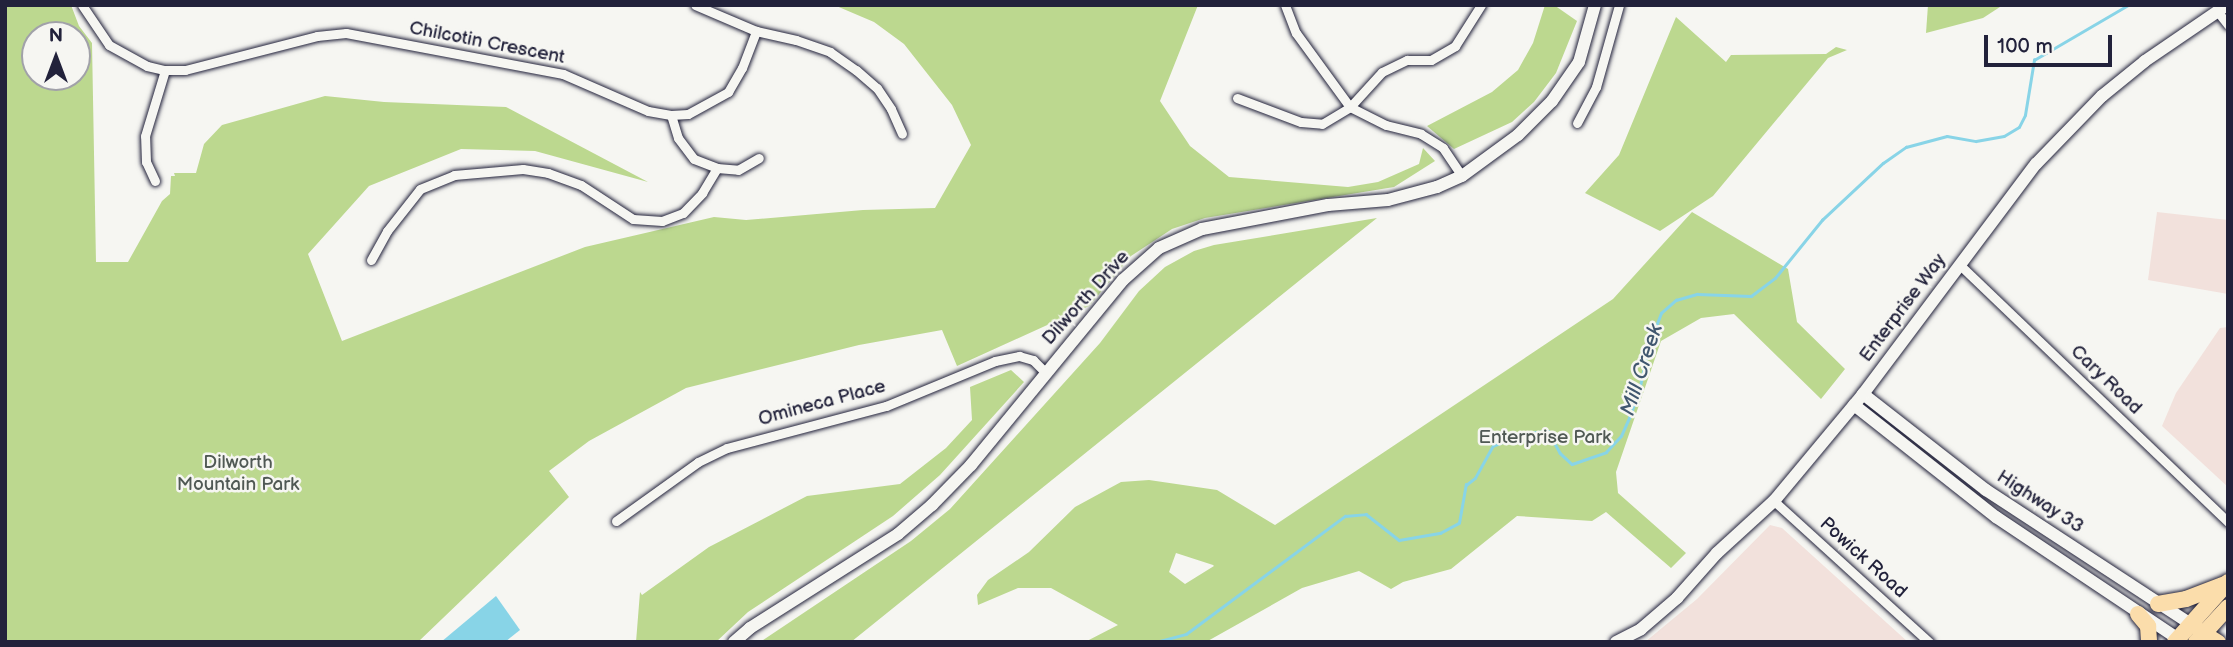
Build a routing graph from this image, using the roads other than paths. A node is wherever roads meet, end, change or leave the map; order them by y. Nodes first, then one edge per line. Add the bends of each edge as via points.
1 (82, 5) edge
2 (695, 5) edge
3 (1285, 5) edge
4 (1481, 5) edge
5 (1595, 5) edge
6 (1619, 5) edge
7 (2223, 8) edge
8 (2228, 25) edge
9 (756, 31) junction
10 (165, 71) junction
11 (1237, 98) dead end
12 (1350, 107) junction
13 (671, 115) junction
14 (1577, 123) dead end
15 (902, 134) dead end
16 (759, 158) dead end
17 (717, 168) junction
18 (1462, 176) junction
19 (155, 181) dead end
20 (370, 260) dead end
21 (1959, 264) junction
22 (1046, 373) junction
23 (1863, 394) junction
24 (1854, 405) junction
25 (1774, 500) junction
26 (616, 521) dead end
27 (2228, 522) edge
28 (2227, 582) edge
29 (2158, 604) junction
30 (2228, 607) edge
31 (2138, 614) junction
32 (2197, 633) edge
33 (2178, 641) edge
34 (734, 642) edge
35 (1616, 642) edge
36 (1929, 642) edge
37 (2149, 642) edge
38 (2219, 642) edge

1 - 10 street, Chilcotin Crescent via 109,45
2 - 9 street
3 - 12 street via 1296,33
4 - 12 street via 1455,46 1431,60 1407,60 1382,72
5 - 18 street, Dilworth Drive via 1578,62 1552,101 1518,135
6 - 14 street via 1596,87
7 - 8 street
7 - 21 street, Enterprise Way via 2102,96 2036,164
9 - 13 street via 743,68 728,92 688,114
9 - 15 street via 830,52 856,70 877,88
10 - 13 street, Chilcotin Crescent via 185,71 317,36 346,33 563,74 648,111
10 - 19 street via 145,136 146,162
11 - 12 street via 1301,122 1322,124
12 - 18 street via 1386,125 1421,134 1443,148
13 - 17 street via 678,138 694,159
16 - 17 street via 738,170
17 - 20 street via 683,213 662,221 633,219 581,185 548,173 523,169 454,175 420,189
18 - 22 street, Dilworth Drive via 1388,200 1328,205 1202,229 1159,248 1123,280
21 - 23 street, Enterprise Way
21 - 27 street, Cary Road
22 - 26 street, Omineca Place via 1033,360 1019,356 995,361 886,406 727,448 698,462
22 - 34 street, Dilworth Drive via 932,505 898,534
23 - 24 street, Enterprise Way
23 - 29 street, Highway 33 via 1986,490
24 - 25 street, Enterprise Way
24 - 31 street, Highway 33 via 1996,517
25 - 35 street, Enterprise Way via 1677,598 1641,629
25 - 36 street, Powick Road
28 - 29 highway via 2186,599
28 - 32 highway
29 - 32 street, Highway 33
30 - 32 highway
31 - 33 street, Highway 33
31 - 37 highway via 2148,626
32 - 33 highway
32 - 38 main road

